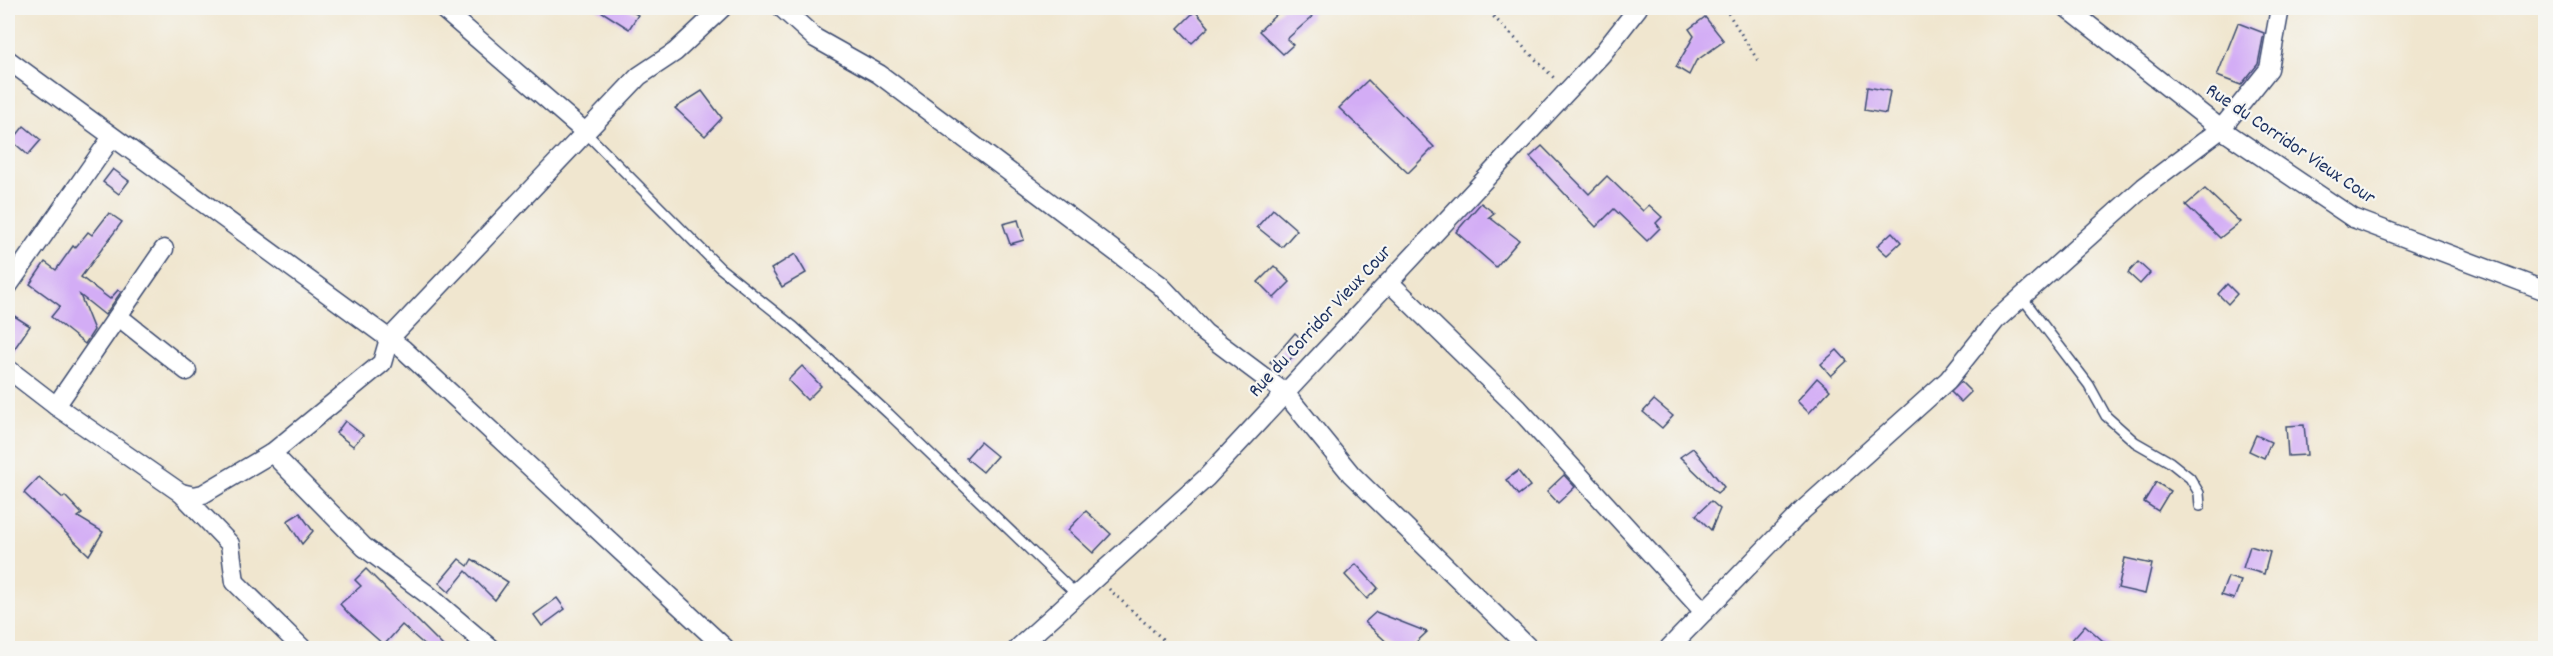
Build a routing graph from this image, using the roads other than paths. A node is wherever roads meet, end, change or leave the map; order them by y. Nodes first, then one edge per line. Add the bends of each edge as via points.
1 (442, 8) edge
2 (722, 8) edge
3 (782, 8) edge
4 (1638, 8) edge
5 (2067, 8) edge
6 (2280, 8) edge
7 (9, 65) edge
8 (2221, 129) junction
9 (585, 132) junction
10 (112, 137) junction
11 (164, 249) dead end
12 (1389, 282) junction
13 (8, 286) edge
14 (2546, 291) edge
15 (2021, 296) junction
16 (119, 317) junction
17 (389, 339) junction
18 (8, 369) edge
19 (187, 371) dead end
20 (1285, 393) junction
21 (56, 406) junction
22 (272, 453) junction
23 (181, 493) junction
24 (2200, 506) dead end
25 (1077, 595) junction
26 (1704, 612) junction
27 (302, 648) edge
28 (490, 648) edge
29 (724, 648) edge
30 (1018, 648) edge
31 (1529, 648) edge
32 (1669, 648) edge

1 - 9 street
2 - 9 street via 675,52 639,75
3 - 20 street via 815,38 879,75 1160,285 1205,333
4 - 12 street, Rue du Corridor Vieux Cour via 1602,54
5 - 8 street, Rue du Corridor Vieux Cour
6 - 8 street via 2269,69
7 - 10 street
8 - 14 street, Rue du Corridor Vieux Cour via 2353,218
8 - 15 street via 2144,187
9 - 17 street
9 - 25 lane via 720,268 794,327 889,414
10 - 13 street
10 - 17 street
11 - 16 street
12 - 20 street, Rue du Corridor Vieux Cour
12 - 26 street via 1518,408
15 - 24 lane via 2089,385 2106,416 2135,442 2190,478 2199,493
15 - 26 street via 1995,320 1948,380 1803,510
16 - 19 street
16 - 21 street
17 - 22 street via 382,363
17 - 29 street
18 - 21 street
20 - 25 street, Rue du Corridor Vieux Cour via 1206,478
20 - 31 street via 1352,474
21 - 23 street
22 - 23 street via 203,494
22 - 28 street via 364,547
23 - 27 street via 230,544 235,582
25 - 30 street, Rue du Corridor Vieux Cour
26 - 32 street

